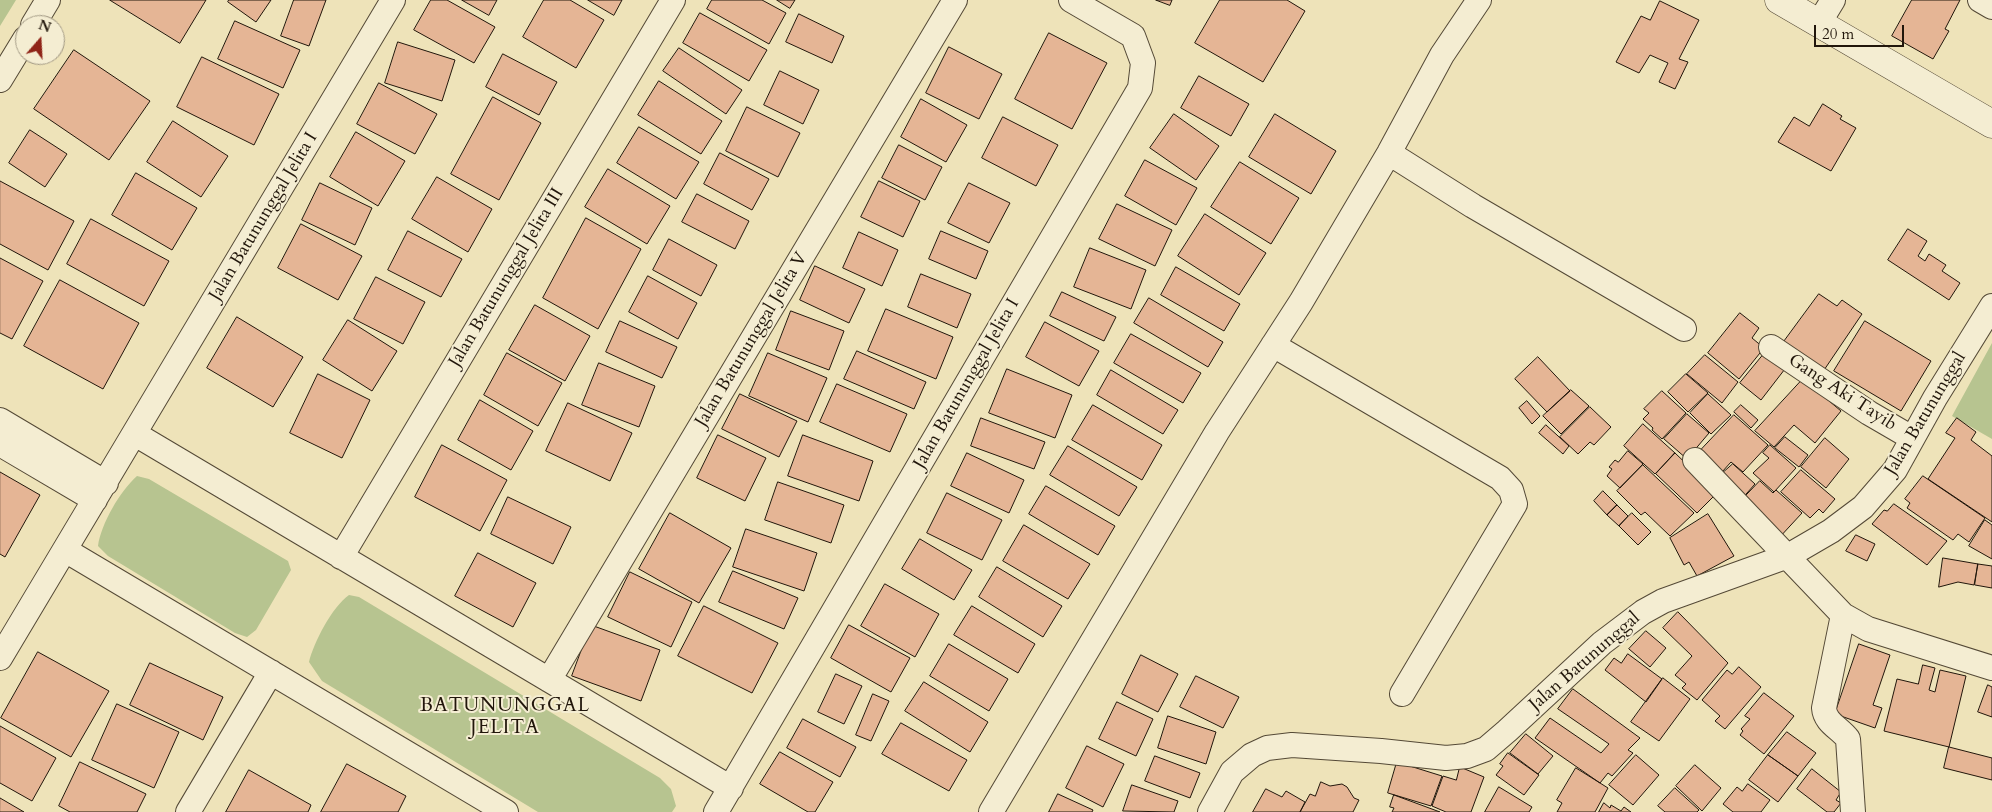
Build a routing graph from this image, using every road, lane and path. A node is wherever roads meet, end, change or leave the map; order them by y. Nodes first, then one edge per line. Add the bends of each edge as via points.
1 (48, 0) edge
2 (393, 0) edge
3 (673, 0) edge
4 (955, 0) edge
5 (1072, 0) edge
6 (1479, 0) edge
7 (1779, 0) edge
8 (1834, 0) edge
9 (1980, 0) edge
10 (1992, 7) edge
11 (39, 15) edge
12 (1819, 23) junction
13 (15, 55) edge
14 (0, 80) edge
15 (1992, 124) edge
16 (1389, 153) junction
17 (1992, 306) edge
18 (1684, 329) dead end
19 (1273, 345) junction
20 (1771, 347) dead end
21 (0, 420) edge
22 (135, 434) junction
23 (1912, 438) junction
24 (0, 444) edge
25 (1694, 460) dead end
26 (101, 491) junction
27 (65, 550) junction
28 (1788, 556) junction
29 (341, 557) junction
30 (1843, 615) junction
31 (0, 658) edge
32 (1992, 668) edge
33 (271, 672) junction
34 (549, 680) junction
35 (1402, 694) dead end
36 (731, 788) junction
37 (475, 804) edge
38 (188, 812) edge
39 (506, 812) edge
40 (716, 812) edge
41 (991, 812) edge
42 (1210, 812) edge
43 (1853, 812) edge

1 - 11 street
2 - 22 street, Jalan Batununggal Jelita I
3 - 29 street, Jalan Batununggal Jelita III
4 - 34 street, Jalan Batununggal Jelita V
5 - 36 street, Jalan Batununggal Jelita I via 1133,36 1143,64 1140,88
6 - 16 street via 1442,55
7 - 12 street
8 - 12 street
9 - 10 street
12 - 15 street
13 - 14 street
16 - 18 street
16 - 19 street
17 - 23 street, Jalan Batununggal
19 - 35 street via 1500,478 1511,490 1515,504
19 - 41 street via 1217,432
20 - 23 street, Gang Aki Tayib
21 - 26 street
22 - 26 street, Jalan Batununggal Jelita I
22 - 29 street
23 - 28 street, Jalan Batununggal via 1895,470 1863,506 1831,531
24 - 26 street
25 - 28 street
26 - 27 street, Jalan Batununggal Jelita I
27 - 31 street, Jalan Batununggal Jelita I
27 - 33 street
28 - 30 street
28 - 42 street, Jalan Batununggal via 1663,601 1643,612 1602,643 1486,749 1467,756 1446,758 1292,745 1267,748 1252,755 1232,772
29 - 34 street
30 - 32 street via 1868,630
30 - 43 street via 1824,708 1827,720 1848,740
33 - 37 street
33 - 38 street
34 - 36 street
36 - 40 street, Jalan Batununggal Jelita I
37 - 39 street

